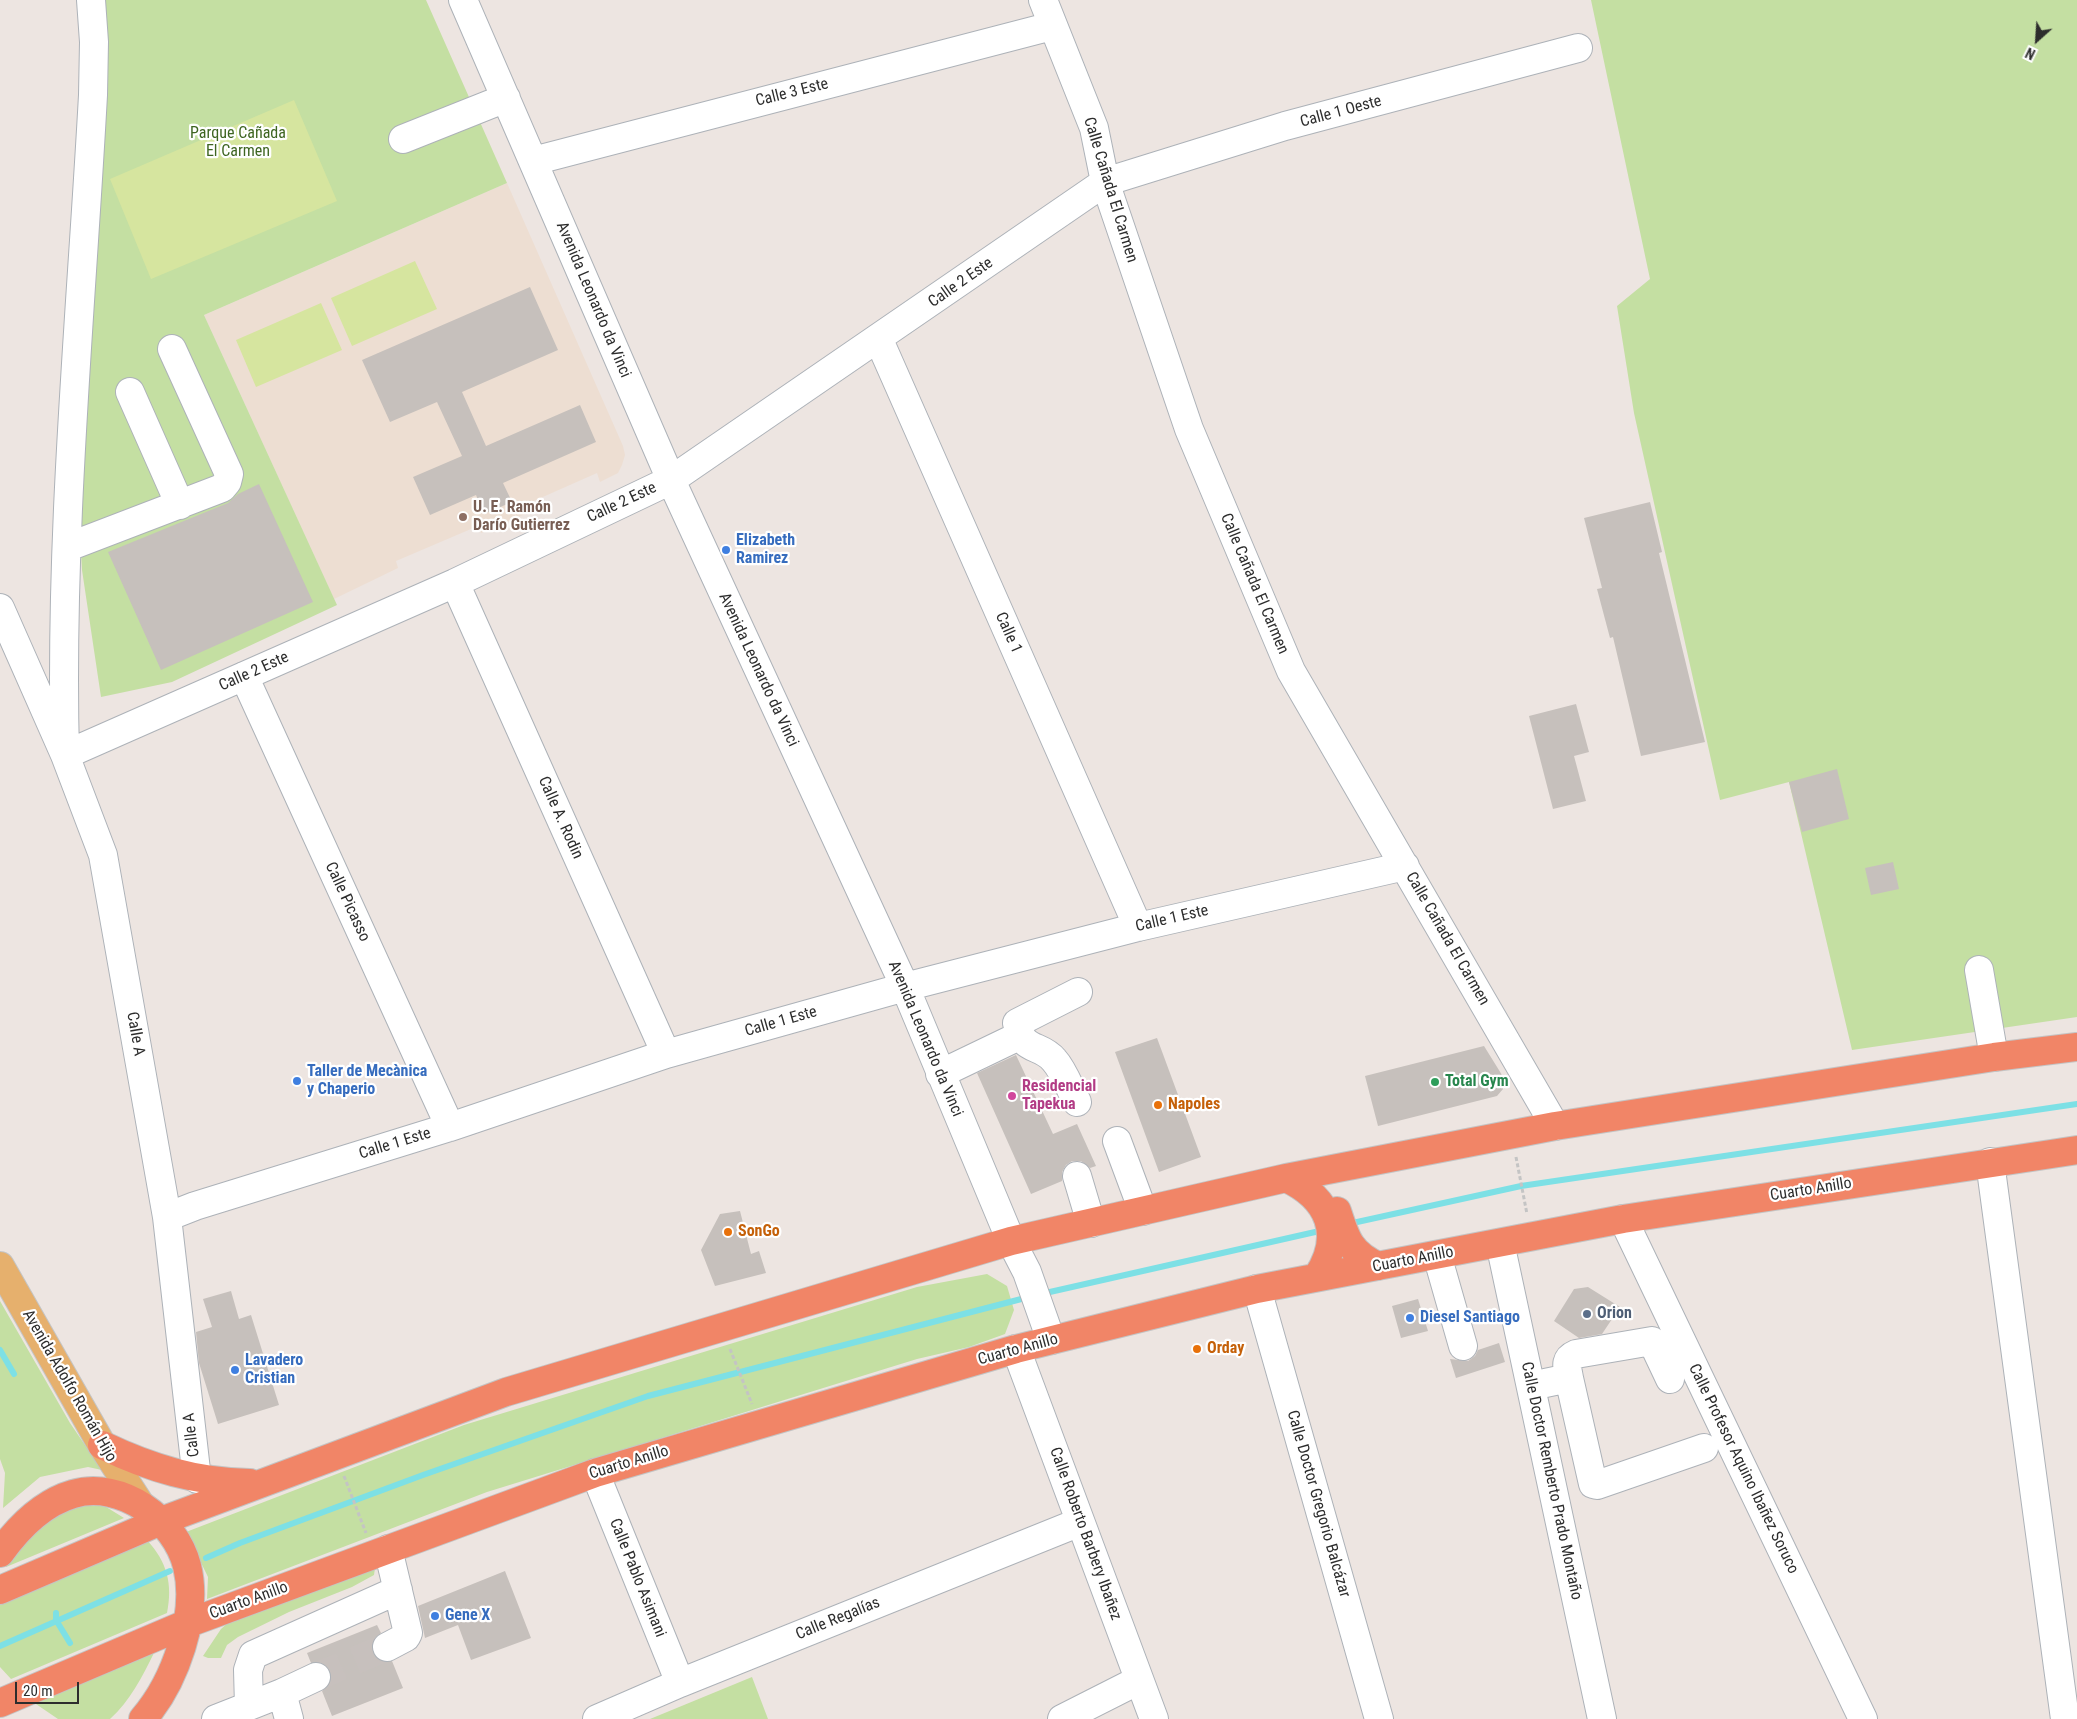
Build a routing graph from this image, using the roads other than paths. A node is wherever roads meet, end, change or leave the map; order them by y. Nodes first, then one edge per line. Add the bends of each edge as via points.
1 (91, 0) edge
2 (463, 0) edge
3 (1044, 0) edge
4 (1052, 26) junction
5 (1578, 48) dead end
6 (506, 98) junction
7 (402, 138) dead end
8 (534, 161) junction
9 (1105, 182) junction
10 (879, 340) junction
11 (172, 349) dead end
12 (130, 392) dead end
13 (671, 480) junction
14 (180, 505) junction
15 (68, 548) junction
16 (455, 583) junction
17 (0, 608) edge
18 (244, 676) junction
19 (65, 755) junction
20 (1405, 866) junction
21 (1138, 926) junction
22 (1979, 970) dead end
23 (905, 987) junction
24 (1078, 992) dead end
25 (1019, 1036) junction
26 (2077, 1047) edge
27 (666, 1054) junction
28 (1994, 1057) junction
29 (940, 1074) junction
30 (1077, 1102) dead end
31 (1555, 1126) junction
32 (450, 1127) junction
33 (1117, 1141) dead end
34 (2077, 1150) edge
35 (1990, 1162) junction
36 (1342, 1167) junction
37 (1077, 1176) dead end
38 (1286, 1178) junction
39 (1143, 1211) junction
40 (167, 1217) junction
41 (1623, 1219) junction
42 (1334, 1221) junction
43 (1091, 1223) junction
44 (1011, 1241) junction
45 (1500, 1243) junction
46 (1437, 1255) junction
47 (0, 1266) edge
48 (1378, 1266) junction
49 (1317, 1277) junction
50 (1257, 1289) junction
51 (1051, 1340) junction
52 (1463, 1346) dead end
53 (1016, 1349) junction
54 (1687, 1353) junction
55 (1569, 1378) junction
56 (1531, 1386) junction
57 (102, 1445) junction
58 (1704, 1448) dead end
59 (594, 1473) junction
60 (197, 1479) junction
61 (261, 1483) junction
62 (140, 1504) junction
63 (161, 1521) junction
64 (1080, 1522) junction
65 (388, 1549) junction
66 (0, 1554) edge
67 (0, 1590) edge
68 (398, 1590) junction
69 (186, 1624) junction
70 (386, 1647) tunnel mouth
71 (316, 1677) tunnel mouth
72 (1139, 1680) junction
73 (680, 1683) junction
74 (162, 1691) junction
75 (282, 1693) junction
76 (0, 1703) edge
77 (0, 1708) edge
78 (230, 1715) edge
79 (10, 1719) edge
80 (143, 1719) edge
81 (164, 1719) edge
82 (289, 1719) edge
83 (597, 1719) edge
84 (1062, 1719) edge
85 (1154, 1719) edge
86 (1379, 1719) edge
87 (1602, 1719) edge
88 (1863, 1719) edge
89 (2065, 1719) edge

1 - 15 street via 93,96
2 - 6 street, Avenida Leonardo da Vinci
3 - 4 street, Calle Cañada El Carmen
4 - 8 street, Calle 3 Este
4 - 9 street, Calle Cañada El Carmen via 1094,128
5 - 9 street, Calle 1 Oeste via 1285,126
6 - 7 street
6 - 8 street, Avenida Leonardo da Vinci
8 - 13 street, Avenida Leonardo da Vinci
9 - 10 street, Calle 2 Este
9 - 20 street, Calle Cañada El Carmen via 1189,429 1290,672
10 - 13 street, Calle 2 Este
10 - 21 street, Calle 1
11 - 14 street via 229,474 222,488
12 - 14 street
13 - 16 street, Calle 2 Este
13 - 23 street, Avenida Leonardo da Vinci
14 - 15 street
15 - 19 street via 63,666
16 - 18 street, Calle 2 Este
16 - 27 street, Calle A. Rodin
17 - 19 street, Calle A
18 - 19 street, Calle 2 Este
18 - 32 street, Calle Picasso
19 - 40 street, Calle A via 103,855
20 - 21 street, Calle 1 Este
20 - 31 street, Calle Cañada El Carmen
21 - 23 street, Calle 1 Este
22 - 28 street
23 - 27 street, Calle 1 Este
23 - 29 street, Avenida Leonardo da Vinci
24 - 25 street via 1018,1021
25 - 29 street
25 - 30 street via 1055,1060
26 - 28 highway
27 - 32 street, Calle 1 Este
28 - 31 highway
29 - 44 street, Avenida Leonardo da Vinci
31 - 36 highway
32 - 40 street, Calle 1 Este
33 - 39 street
34 - 35 highway, Cuarto Anillo
35 - 41 highway, Cuarto Anillo
35 - 89 street
36 - 38 highway
36 - 42 highway via 1335,1179
37 - 43 street
38 - 39 highway
38 - 42 highway via 1308,1190
39 - 43 highway
40 - 60 street, Calle A
41 - 45 highway, Cuarto Anillo
41 - 54 street, Calle Profesor Aquino Ibañez Soruco
42 - 48 highway via 1351,1247 1363,1259
42 - 49 highway via 1331,1250
43 - 44 highway
44 - 51 street, Avenida Leonardo da Vinci via 1027,1272
44 - 61 highway via 506,1392
45 - 46 highway, Cuarto Anillo
45 - 56 street, Calle Doctor Remberto Prado Montaño
46 - 48 highway, Cuarto Anillo
46 - 52 street
47 - 57 main road, Avenida Adolfo Román Hijo
48 - 49 highway, Cuarto Anillo
49 - 50 highway, Cuarto Anillo
50 - 51 highway, Cuarto Anillo
50 - 86 street, Calle Doctor Gregorio Balcázar
51 - 53 highway, Cuarto Anillo
53 - 59 highway, Cuarto Anillo
53 - 64 street, Calle Roberto Barbery Ibañez
54 - 55 street via 1666,1370 1652,1341 1576,1354 1566,1362
54 - 88 street, Calle Profesor Aquino Ibañez Soruco
55 - 56 street
55 - 58 street via 1593,1484
56 - 87 street, Calle Doctor Remberto Prado Montaño
57 - 60 highway via 132,1460
57 - 62 main road, Avenida Adolfo Román Hijo
59 - 65 highway, Cuarto Anillo
59 - 73 street, Calle Pablo Asimani
60 - 61 highway
61 - 63 highway
62 - 63 highway
62 - 66 highway via 114,1494 73,1494 38,1513
63 - 67 highway
63 - 69 highway via 187,1564 190,1587
64 - 72 street, Calle Roberto Barbery Ibañez
64 - 73 street, Calle Regalías
65 - 68 street
65 - 69 highway, Cuarto Anillo
68 - 70 street via 408,1633
68 - 78 street via 253,1655
69 - 74 highway
69 - 76 highway, Cuarto Anillo
71 - 75 street
72 - 84 street
72 - 85 street, Calle Roberto Barbery Ibañez
73 - 83 street, Calle Regalías
74 - 80 highway
74 - 81 main road
75 - 78 street
75 - 82 street
77 - 79 highway

